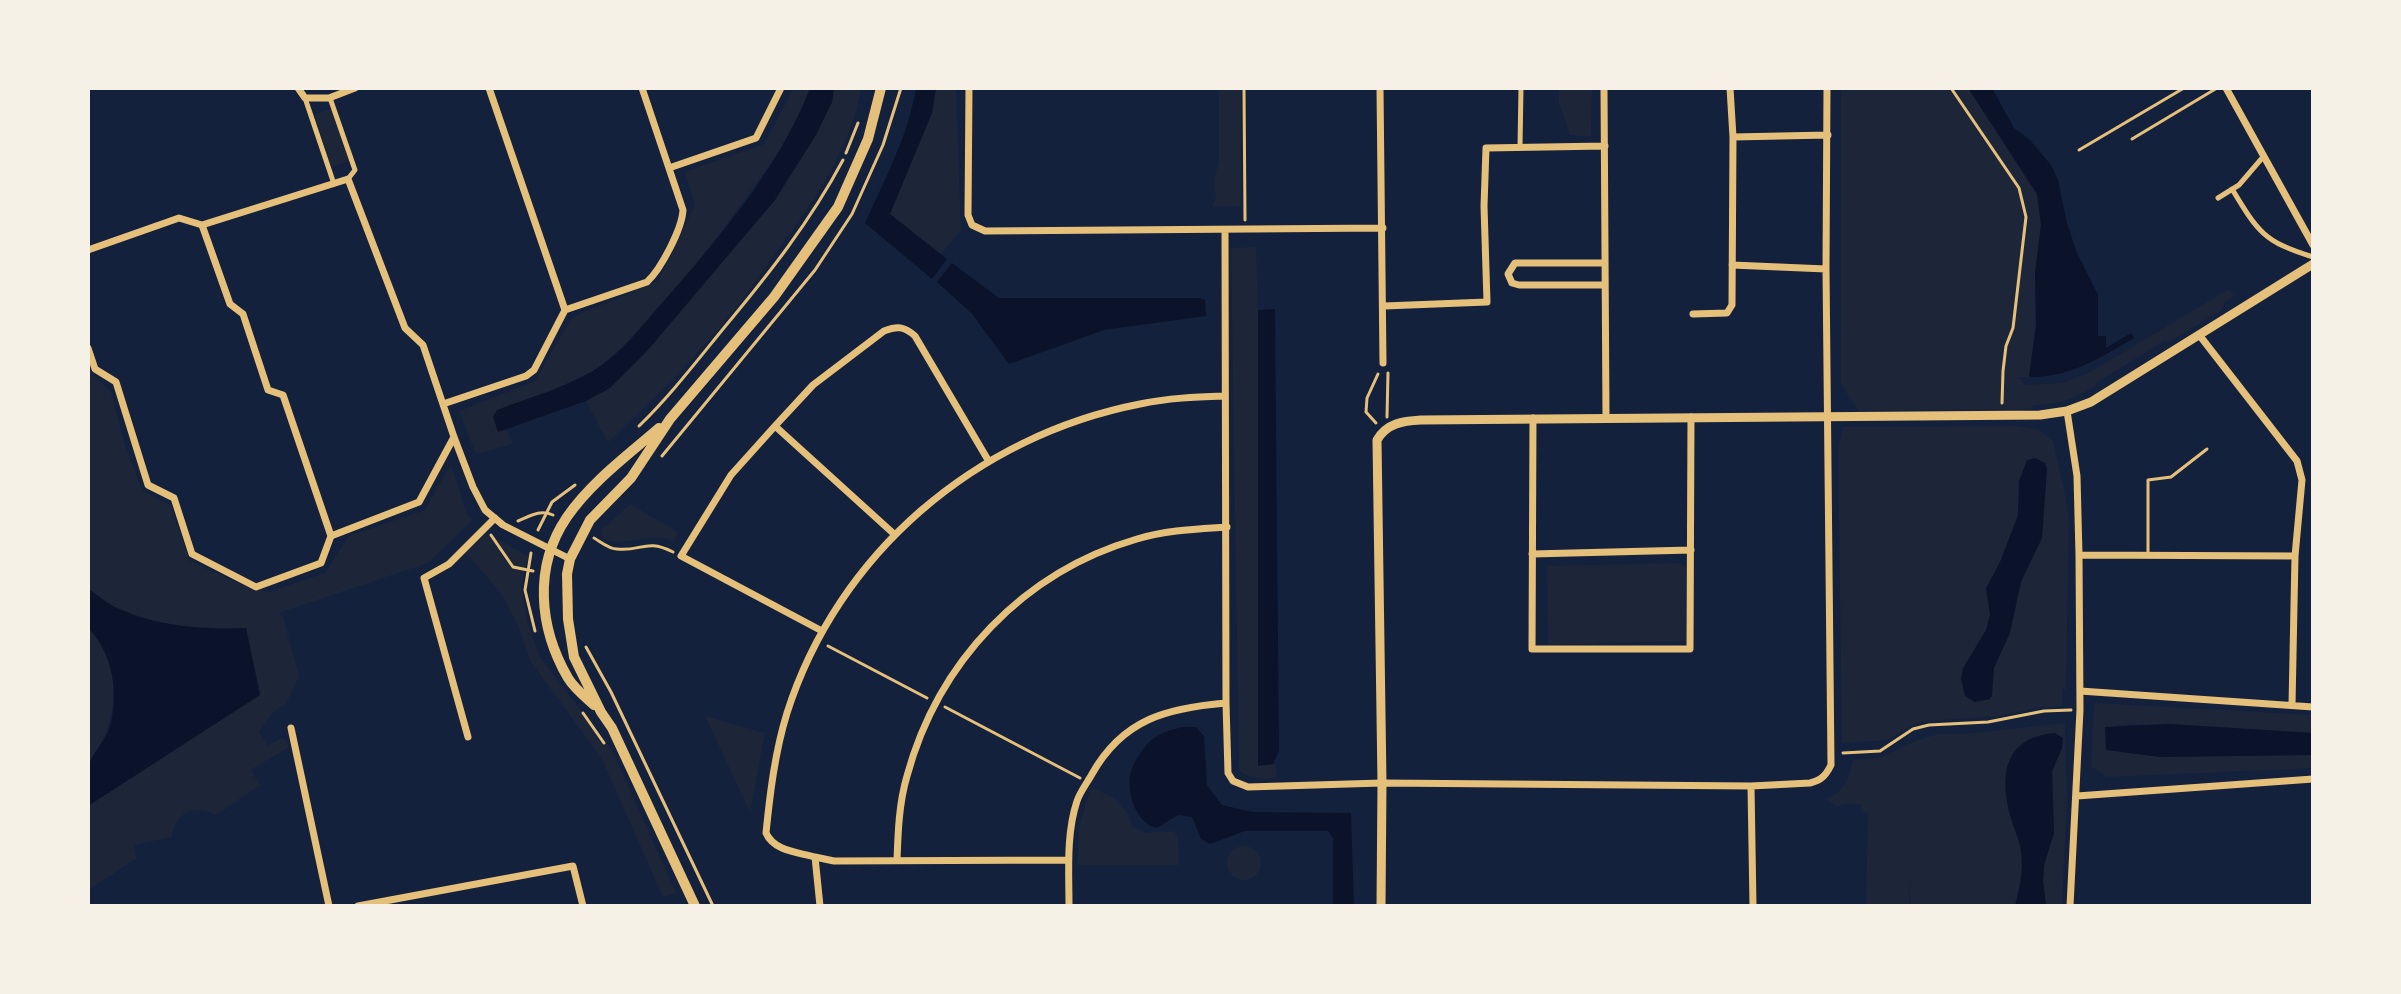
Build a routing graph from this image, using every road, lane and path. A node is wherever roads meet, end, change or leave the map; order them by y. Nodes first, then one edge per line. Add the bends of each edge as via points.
1 (298, 88) edge
2 (355, 88) edge
3 (489, 88) edge
4 (642, 88) edge
5 (781, 88) edge
6 (881, 88) edge
7 (969, 88) edge
8 (1244, 88) edge
9 (1380, 88) edge
10 (1521, 88) edge
11 (1604, 88) edge
12 (1730, 88) edge
13 (1827, 88) edge
14 (1951, 88) edge
15 (2184, 88) edge
16 (2217, 88) edge
17 (2226, 88) edge
18 (305, 98) junction
19 (329, 98) junction
20 (862, 111) dead end
21 (1828, 135) junction
22 (1733, 137) junction
23 (2132, 139) dead end
24 (1520, 146) junction
25 (1605, 146) junction
26 (2079, 150) dead end
27 (2263, 157) junction
28 (669, 168) junction
29 (348, 179) junction
30 (334, 184) junction
31 (2232, 189) junction
32 (2218, 198) dead end
33 (202, 225) junction
34 (1383, 228) junction
35 (1225, 230) junction
36 (1245, 230) junction
37 (2313, 245) edge
38 (88, 250) edge
39 (2313, 257) edge
40 (1605, 263) junction
41 (2313, 264) edge
42 (1732, 265) junction
43 (1826, 269) junction
44 (1605, 285) junction
45 (1384, 306) junction
46 (565, 310) junction
47 (1693, 314) dead end
48 (2200, 336) junction
49 (88, 348) edge
50 (1383, 363) junction
51 (1224, 396) junction
52 (443, 404) junction
53 (2067, 411) junction
54 (2002, 416) junction
55 (1606, 417) junction
56 (1691, 417) junction
57 (1829, 417) junction
58 (1533, 418) junction
59 (670, 419) junction
60 (775, 426) junction
61 (1385, 429) junction
62 (633, 433) dead end
63 (454, 437) junction
64 (2207, 449) dead end
65 (988, 460) junction
66 (582, 479) dead end
67 (495, 518) junction
68 (1227, 527) junction
69 (485, 529) junction
70 (894, 534) junction
71 (331, 536) junction
72 (594, 538) dead end
73 (534, 542) junction
74 (550, 550) junction
75 (1691, 550) junction
76 (1532, 554) junction
77 (2148, 554) junction
78 (2079, 555) junction
79 (681, 556) junction
80 (2295, 556) junction
81 (570, 559) junction
82 (526, 571) junction
83 (546, 572) junction
84 (822, 631) junction
85 (535, 633) dead end
86 (2080, 691) junction
87 (935, 702) junction
88 (1226, 703) junction
89 (2292, 705) junction
90 (2313, 707) edge
91 (2080, 710) junction
92 (582, 712) dead end
93 (601, 712) junction
94 (291, 728) dead end
95 (468, 737) dead end
96 (605, 745) dead end
97 (1831, 753) junction
98 (2313, 779) edge
99 (1087, 782) junction
100 (1382, 783) junction
101 (1751, 786) junction
102 (2077, 796) junction
103 (815, 857) junction
104 (897, 860) junction
105 (1068, 860) junction
106 (329, 906) edge
107 (358, 906) edge
108 (583, 906) edge
109 (695, 906) edge
110 (820, 906) edge
111 (1069, 906) edge
112 (1381, 906) edge
113 (1753, 906) edge
114 (2070, 906) edge

1 - 18 street
2 - 19 street
3 - 46 street
4 - 28 street
5 - 28 street via 756,138
6 - 59 main road via 868,139 838,207 774,297
7 - 35 street via 972,225 985,231
8 - 36 path
9 - 34 street
10 - 24 street
11 - 25 street
12 - 22 street
13 - 21 street
14 - 54 path via 2019,188 2025,207
15 - 26 lane
16 - 23 lane
17 - 27 street
18 - 19 street
18 - 30 street
19 - 29 street via 355,170
20 - 62 path via 845,157 783,257
21 - 22 street
21 - 43 street
22 - 42 street
24 - 25 street
24 - 45 street via 1486,148 1487,302
25 - 40 street
27 - 31 street
27 - 37 street
28 - 46 street via 682,220 655,274 647,282
29 - 30 street
29 - 52 street via 405,328 423,345
30 - 33 street
31 - 32 street
31 - 39 street via 2267,238
33 - 38 street via 179,218
33 - 71 street via 230,304 243,314 268,390 283,395
34 - 36 street
34 - 45 street
35 - 36 street
35 - 51 street
40 - 44 street
40 - 44 street via 1515,263 1508,274 1519,285
41 - 48 street
42 - 43 street
42 - 47 street via 1732,305 1727,313
43 - 57 street
44 - 55 street
45 - 50 street
46 - 52 street via 534,370
48 - 53 street
48 - 80 street via 2297,461 2302,480
49 - 71 street via 95,369 116,382 148,485 174,498 192,554 256,587 321,563
50 - 61 path via 1389,368
50 - 61 path via 1366,412
51 - 65 street via 1102,412
51 - 68 street
52 - 63 street
53 - 54 street
53 - 78 street via 2077,476
54 - 57 street
55 - 56 street
55 - 58 street
56 - 57 street
56 - 75 street
57 - 97 street
58 - 61 street via 1406,421
58 - 76 street
59 - 74 main road via 586,493
59 - 81 main road via 631,478 590,520
60 - 65 street via 813,385 897,326 915,336
60 - 70 street
60 - 79 street via 731,475
61 - 100 street via 1377,440
63 - 67 street via 473,487
63 - 71 street via 419,502
64 - 77 lane via 2171,477 2148,480
65 - 70 street
66 - 73 path via 552,502
67 - 69 street
67 - 73 street
68 - 87 street via 1138,538 1056,573 987,629
68 - 88 street
69 - 82 path via 507,561
69 - 95 street via 449,564 424,578
70 - 84 street
72 - 79 path via 615,550 660,545
73 - 74 street
73 - 82 path
74 - 81 street
74 - 83 main road
75 - 76 street
75 - 76 street via 1690,649 1532,649
77 - 78 street
77 - 80 street
78 - 86 street
79 - 84 street
80 - 89 street
81 - 93 main road via 568,619 574,657
82 - 83 path
82 - 85 path via 527,606
83 - 93 main road via 542,600 548,630 569,681
84 - 87 path via 828,647
84 - 103 street via 786,715 766,833 780,848
86 - 89 street
86 - 91 street
87 - 99 path
87 - 104 street via 906,779
88 - 99 street via 1186,706 1121,735
88 - 100 street via 1228,773 1239,785
89 - 90 street
91 - 97 path via 1929,725 1880,751
91 - 102 street
92 - 96 path
93 - 109 main road
94 - 106 street
97 - 101 street via 1831,765 1820,781
98 - 102 street
99 - 105 street via 1075,809
100 - 101 street
100 - 112 street
101 - 113 street
102 - 114 street
103 - 104 street
103 - 110 street
104 - 105 street
105 - 111 street
107 - 108 street via 573,866

